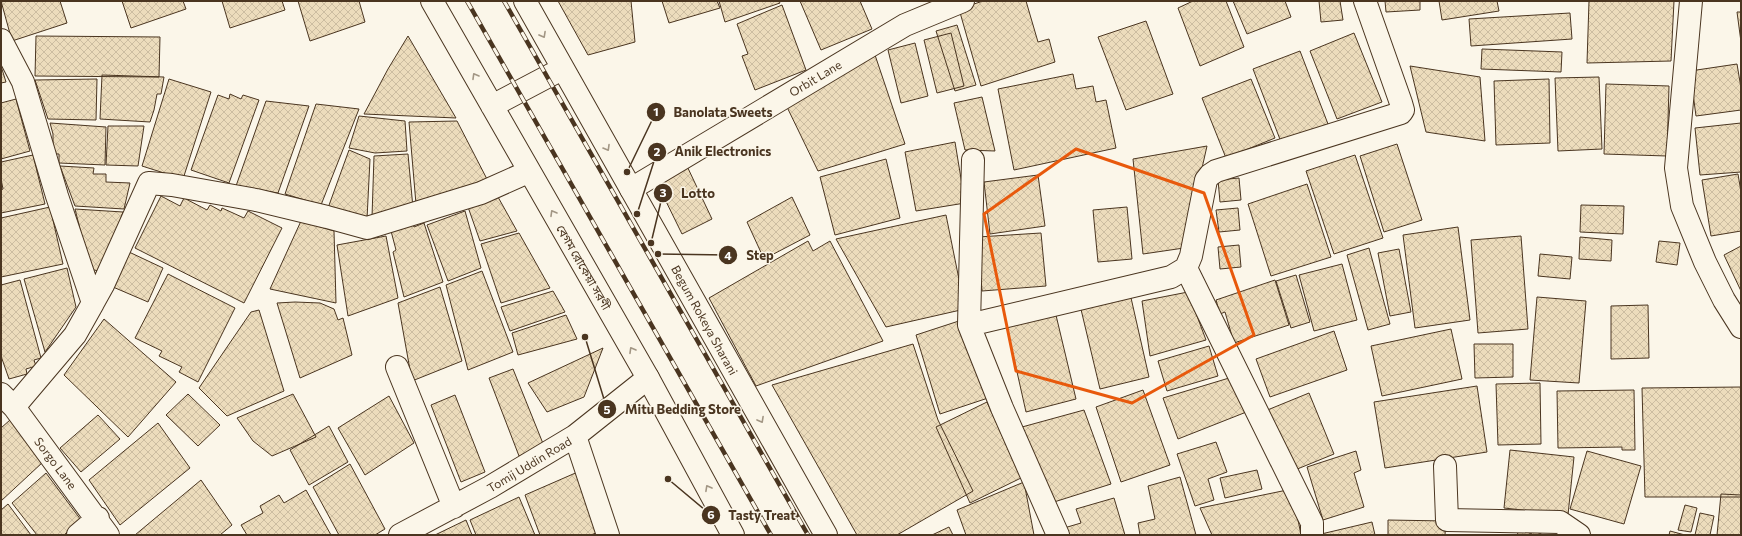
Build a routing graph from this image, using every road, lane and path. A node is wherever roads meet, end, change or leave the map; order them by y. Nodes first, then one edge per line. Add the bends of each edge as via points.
1 (432, 1) edge
2 (525, 1) edge
3 (964, 1) edge
4 (1365, 1) edge
5 (1691, 1) edge
6 (1, 40) edge
7 (562, 69) junction
8 (492, 106) junction
9 (973, 160) dead end
10 (528, 172) junction
11 (631, 189) junction
12 (1186, 268) junction
13 (93, 303) junction
14 (969, 326) junction
15 (1741, 327) edge
16 (397, 367) dead end
17 (648, 378) junction
18 (8, 400) edge
19 (575, 436) junction
20 (1445, 466) dead end
21 (454, 507) junction
22 (103, 527) edge
23 (78, 535) edge
24 (400, 535) edge
25 (608, 535) edge
26 (733, 535) edge
27 (826, 535) edge
28 (1058, 535) edge
29 (1312, 535) edge
30 (1579, 535) edge

8 -> 1 street, বেগম রোকেয়া সরণী
2 -> 7 street, Begum Rokeya Sharani
3 - 11 street, Orbit Lane via 905,24
4 - 12 street via 1401,103 1401,113 1210,175 1206,180 1191,256
5 - 15 street via 1676,168 1682,206 1705,262
6 - 13 street via 23,82 57,196
7 - 8 street
7 -> 11 street, Begum Rokeya Sharani
8 - 10 street, বেগম রোকেয়া সরণী
9 - 14 street
10 - 13 street via 481,193 367,228 256,200 148,183
17 -> 10 street, বেগম রোকেয়া সরণী
11 -> 27 street, Begum Rokeya Sharani
12 - 14 street via 1171,277
12 - 29 street via 1312,523
13 - 18 street via 75,335
14 - 28 street
16 - 21 street
17 - 19 street, Tomij Uddin Road
26 -> 17 street, বেগম রোকেয়া সরণী
18 - 22 street, Sorgo Lane
19 - 21 street, Tomij Uddin Road
19 - 25 street
20 - 30 street via 1447,520 1560,522
21 - 24 street, Tomij Uddin Road
22 - 23 street

